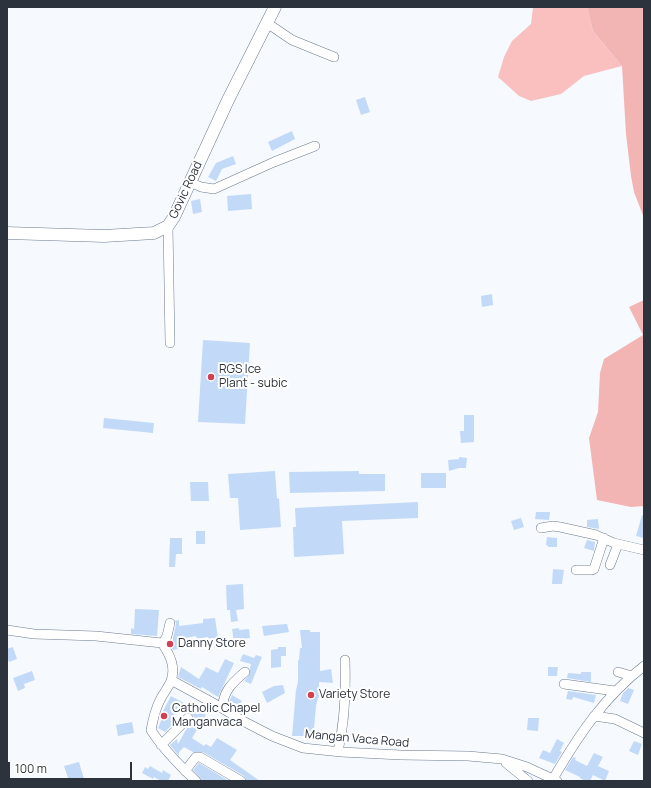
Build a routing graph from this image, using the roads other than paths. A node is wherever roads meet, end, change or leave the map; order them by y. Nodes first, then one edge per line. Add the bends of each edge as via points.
1 (275, 7) edge
2 (266, 23) junction
3 (334, 58) dead end
4 (315, 146) dead end
5 (190, 182) junction
6 (168, 226) junction
7 (7, 233) edge
8 (170, 343) dead end
9 (541, 528) dead end
10 (604, 538) junction
11 (618, 544) junction
12 (644, 550) edge
13 (610, 565) dead end
14 (576, 570) dead end
15 (170, 623) dead end
16 (7, 630) edge
17 (162, 643) junction
18 (345, 660) dead end
19 (644, 666) edge
20 (245, 672) dead end
21 (618, 672) dead end
22 (632, 676) junction
23 (171, 680) junction
24 (564, 684) dead end
25 (615, 691) junction
26 (222, 708) junction
27 (594, 716) junction
28 (188, 718) dead end
29 (644, 733) edge
30 (161, 745) junction
31 (338, 751) junction
32 (502, 760) junction
33 (185, 771) junction
34 (553, 780) edge
35 (196, 781) edge
36 (241, 781) edge
37 (528, 781) edge

1 - 2 main road, Govic Road
2 - 3 street via 292,40
2 - 5 main road, Govic Road
4 - 5 street via 214,188
5 - 6 main road, Govic Road
6 - 7 main road, Govic Road via 154,233 104,236
6 - 8 street
9 - 10 street via 560,527
10 - 11 street
10 - 14 street via 594,568
11 - 12 street
11 - 13 street
15 - 17 street via 165,641
16 - 17 street
17 - 23 street via 173,666
18 - 31 street via 346,694
19 - 22 street
20 - 26 street via 232,682 222,701
21 - 22 street
22 - 25 street
23 - 26 street, Mangan Vaca Road
23 - 30 street via 153,717 151,730
24 - 25 street
25 - 27 street
26 - 31 street, Mangan Vaca Road via 278,739 303,748
27 - 29 street via 615,719
27 - 34 street
28 - 30 street
30 - 33 street
31 - 32 street, Mangan Vaca Road via 468,756
32 - 34 street, Mangan Vaca Road via 528,767
32 - 37 street
33 - 35 street
33 - 36 street via 196,757 200,757

